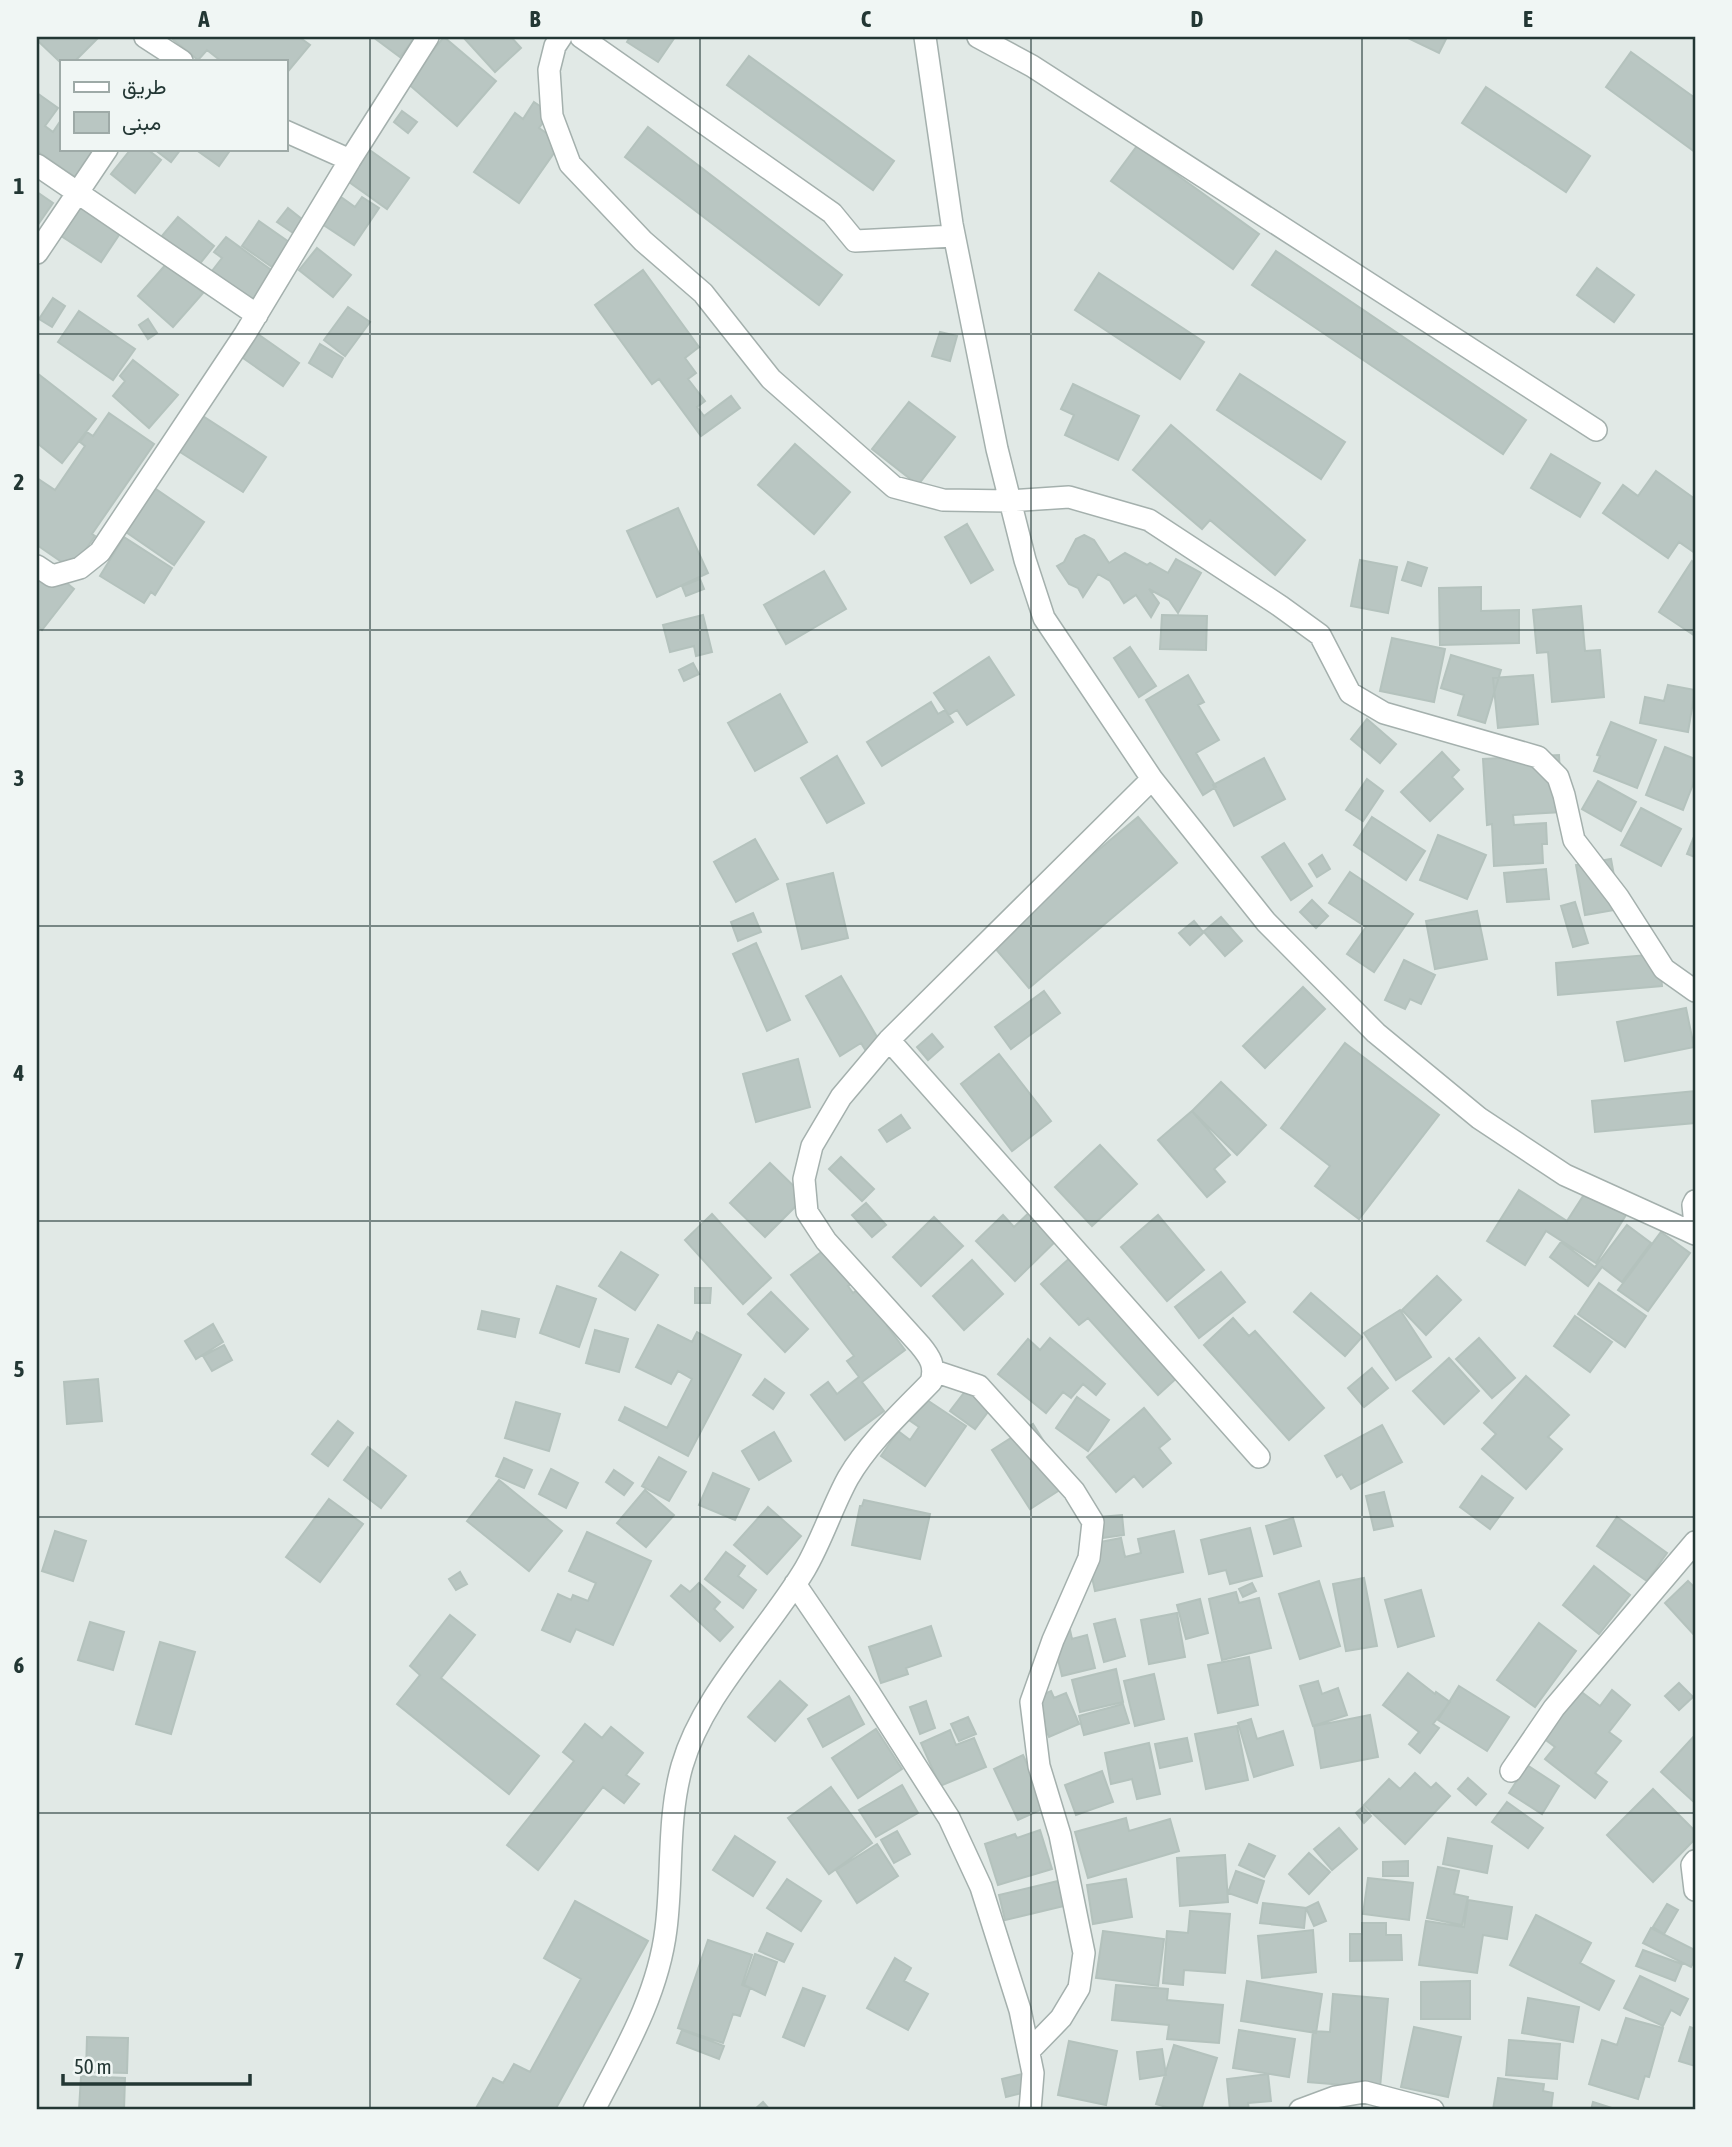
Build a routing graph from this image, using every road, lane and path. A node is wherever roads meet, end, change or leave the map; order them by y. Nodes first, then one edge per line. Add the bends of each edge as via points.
1 (145, 37) edge
2 (428, 37) edge
3 (561, 37) edge
4 (581, 37) edge
5 (925, 37) edge
6 (978, 37) edge
7 (175, 59) edge
8 (287, 132) edge
9 (106, 150) edge
10 (350, 160) junction
11 (37, 165) edge
12 (77, 192) junction
13 (954, 236) junction
14 (37, 253) edge
15 (257, 315) junction
16 (1596, 430) dead end
17 (1010, 501) junction
18 (37, 566) edge
19 (1152, 779) junction
20 (1695, 991) edge
21 (889, 1040) junction
22 (1695, 1201) edge
23 (1695, 1225) edge
24 (1695, 1234) edge
25 (934, 1371) junction
26 (1259, 1457) dead end
27 (1695, 1542) edge
28 (795, 1584) junction
29 (1511, 1771) dead end
30 (1695, 1861) edge
31 (1695, 1890) edge
32 (1029, 2051) junction
33 (1036, 2109) edge
34 (594, 2110) edge
35 (1300, 2110) edge
36 (1433, 2110) edge

1 - 7 street
2 - 10 street
3 - 17 street via 550,70 552,116 570,164 643,241 704,293 771,379 894,487 943,500
4 - 13 street via 832,213 855,241
5 - 13 street
6 - 16 street via 1044,74
8 - 10 street
9 - 12 street
10 - 15 street
11 - 12 street
12 - 14 street
12 - 15 street
13 - 17 street
15 - 18 street via 100,552 80,568 52,576
17 - 19 street via 1044,618
17 - 20 street via 1069,497 1149,520 1320,635 1350,693 1384,713 1538,757 1558,777 1573,840 1618,897 1664,970
19 - 21 street
19 - 24 street via 1266,922 1376,1033 1479,1118 1564,1175
21 - 25 street via 841,1097 812,1146 804,1179 807,1212 826,1241 930,1357
21 - 26 street
22 - 23 street
25 - 28 street via 931,1382 848,1478
25 - 32 street via 979,1386 1074,1491 1093,1522 1089,1558 1031,1702 1039,1766 1060,1835 1084,1953 1079,1988 1061,2018
27 - 29 street via 1554,1708
28 - 32 street via 949,1818 981,1887
28 - 34 street via 695,1730 673,1801 667,1928 659,1968 646,2008
30 - 31 street
32 - 33 street
35 - 36 street via 1365,2092

